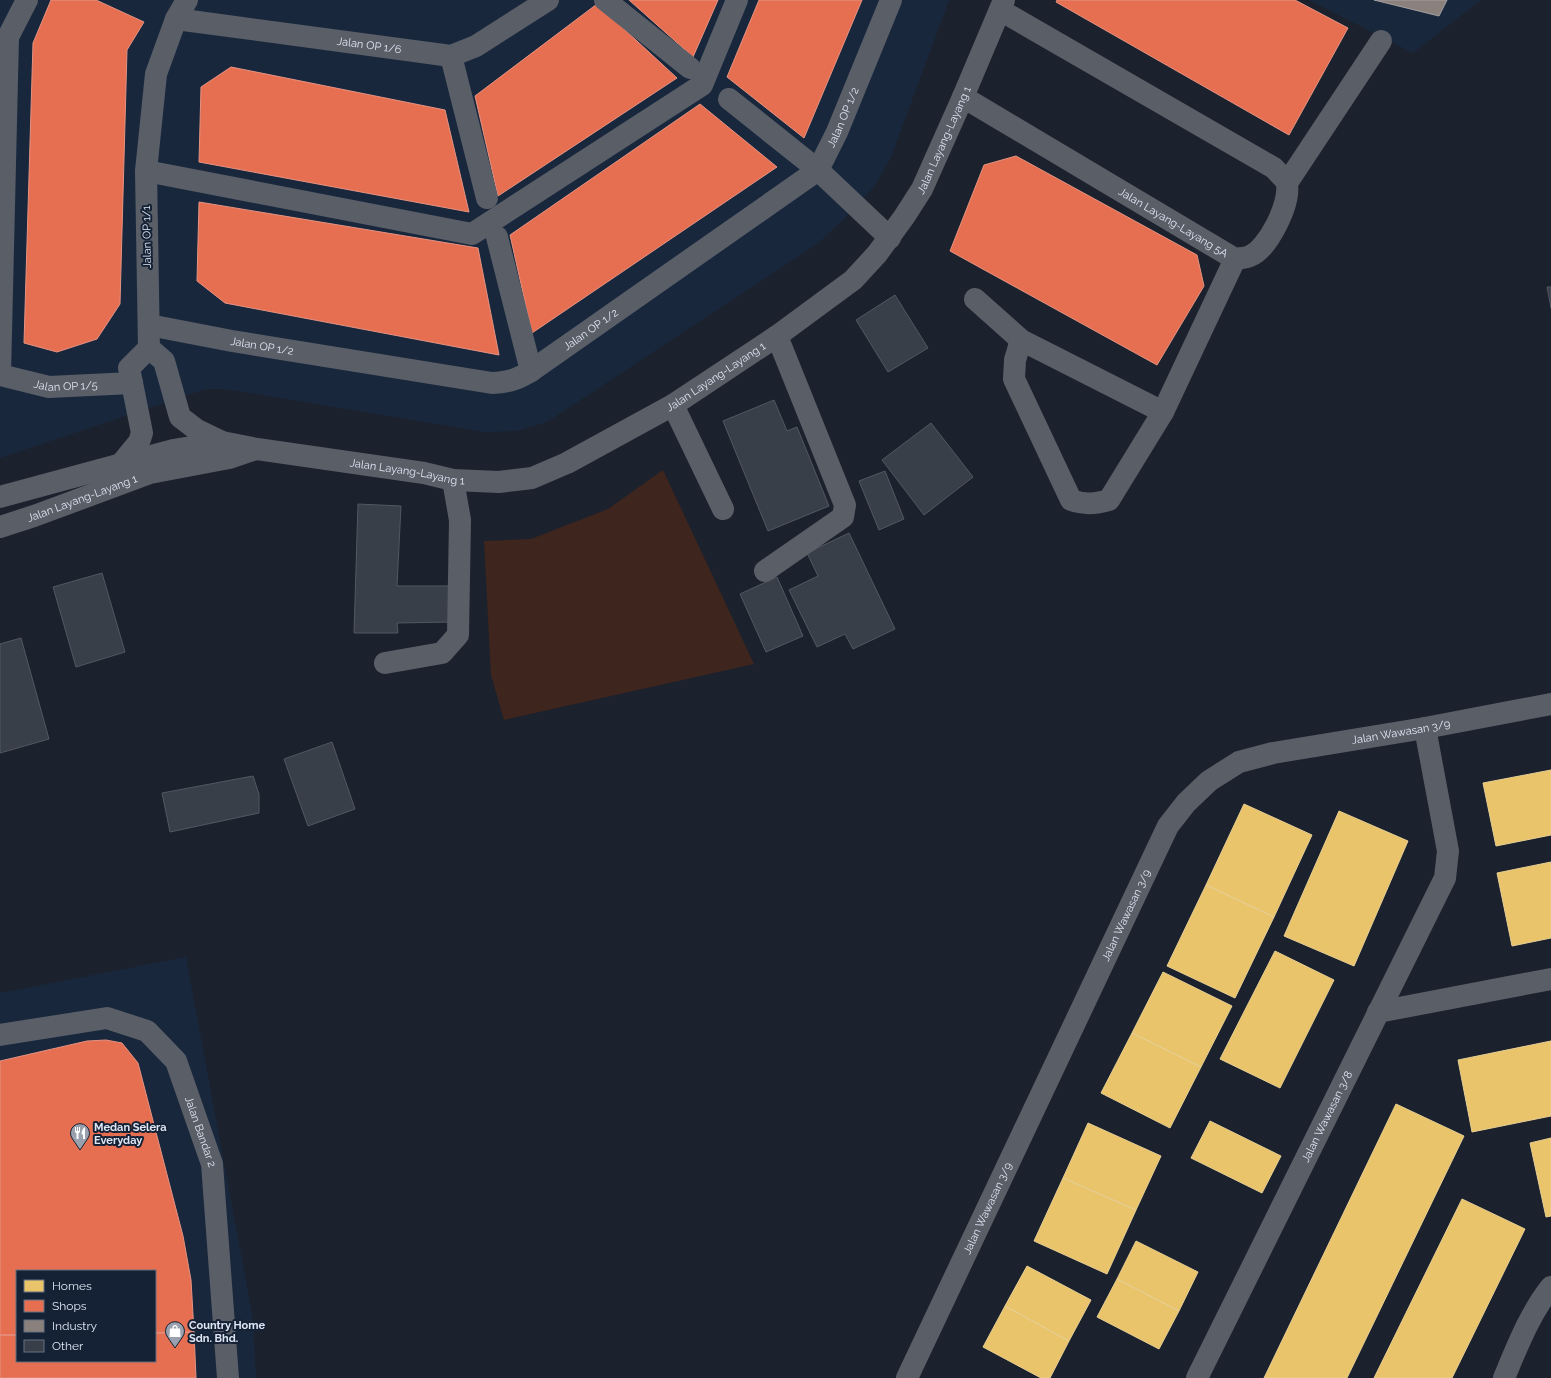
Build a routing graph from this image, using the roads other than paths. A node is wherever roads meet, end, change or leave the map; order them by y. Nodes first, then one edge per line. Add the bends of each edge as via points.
1 (27, 0) edge
2 (187, 0) edge
3 (548, 0) edge
4 (605, 0) edge
5 (737, 0) edge
6 (891, 0) edge
7 (1002, 5) edge
8 (176, 19) junction
9 (1381, 41) dead end
10 (451, 56) junction
11 (690, 68) dead end
12 (963, 97) junction
13 (729, 99) dead end
14 (818, 170) junction
15 (146, 171) junction
16 (1287, 183) junction
17 (487, 198) dead end
18 (497, 237) dead end
19 (890, 238) junction
20 (1235, 259) junction
21 (975, 299) dead end
22 (149, 325) junction
23 (777, 336) junction
24 (1021, 340) junction
25 (149, 348) junction
26 (531, 371) junction
27 (0, 375) edge
28 (132, 382) junction
29 (673, 405) junction
30 (1163, 412) junction
31 (222, 442) junction
32 (257, 448) junction
33 (121, 464) junction
34 (453, 480) junction
35 (0, 497) edge
36 (723, 508) dead end
37 (0, 527) edge
38 (765, 571) dead end
39 (385, 663) dead end
40 (1551, 704) edge
41 (1425, 728) junction
42 (1551, 980) edge
43 (1378, 1012) junction
44 (9, 1034) edge
45 (1551, 1287) edge
46 (228, 1378) edge
47 (907, 1378) edge
48 (1197, 1378) edge
49 (1504, 1378) edge

1 - 27 street via 8,36
2 - 8 street, Jalan OP 1/1
3 - 10 street, Jalan OP 1/6 via 476,46
4 - 11 street
5 - 15 street via 702,85 472,234
6 - 14 street, Jalan OP 1/2 via 837,132
7 - 12 street, Jalan Layang-Layang 1
7 - 16 street via 1274,168
8 - 10 street, Jalan OP 1/6
8 - 15 street, Jalan OP 1/1 via 156,74
9 - 16 street
10 - 17 street
12 - 19 street, Jalan Layang-Layang 1 via 922,189
12 - 20 street, Jalan Layang-Layang 5A
13 - 14 street
14 - 19 street
14 - 26 street, Jalan OP 1/2
15 - 22 street, Jalan OP 1/1
16 - 20 street, Jalan Layang-Layang 5A via 1287,197 1281,218 1263,246 1250,256
18 - 26 street
19 - 23 street, Jalan Layang-Layang 1 via 853,280
20 - 30 street
21 - 24 street
22 - 25 street, Jalan OP 1/1
22 - 26 street, Jalan OP 1/2 via 492,383 516,380
23 - 29 street, Jalan Layang-Layang 1
23 - 38 street via 845,505 843,517
24 - 30 street
24 - 30 street via 1015,360 1014,379 1071,500 1081,504 1110,500
25 - 28 street via 129,368
25 - 31 street, Jalan Layang-Layang 1 via 164,361 180,418
27 - 28 street, Jalan OP 1/5 via 49,387
28 - 33 street via 142,432 139,442
29 - 34 street, Jalan Layang-Layang 1 via 567,463 532,478 499,482
29 - 36 street
31 - 32 street, Jalan Layang-Layang 1
31 - 33 street, Jalan Layang-Layang 1 via 173,450
32 - 34 street, Jalan Layang-Layang 1 via 424,473
32 - 37 street, Jalan Layang-Layang 1 via 229,458 150,473
33 - 35 street, Jalan Layang-Layang 1
34 - 39 street via 460,520 458,636 442,653
40 - 41 street, Jalan Wawasan 3/9
41 - 43 street, Jalan Wawasan 3/8 via 1448,851 1445,878
41 - 47 street, Jalan Wawasan 3/9 via 1272,753 1239,762 1209,781 1186,803 1168,826
42 - 43 street
43 - 48 street, Jalan Wawasan 3/8
44 - 46 street, Jalan Bandar 2 via 107,1018 147,1031 176,1061 212,1164
45 - 49 street via 1524,1332

